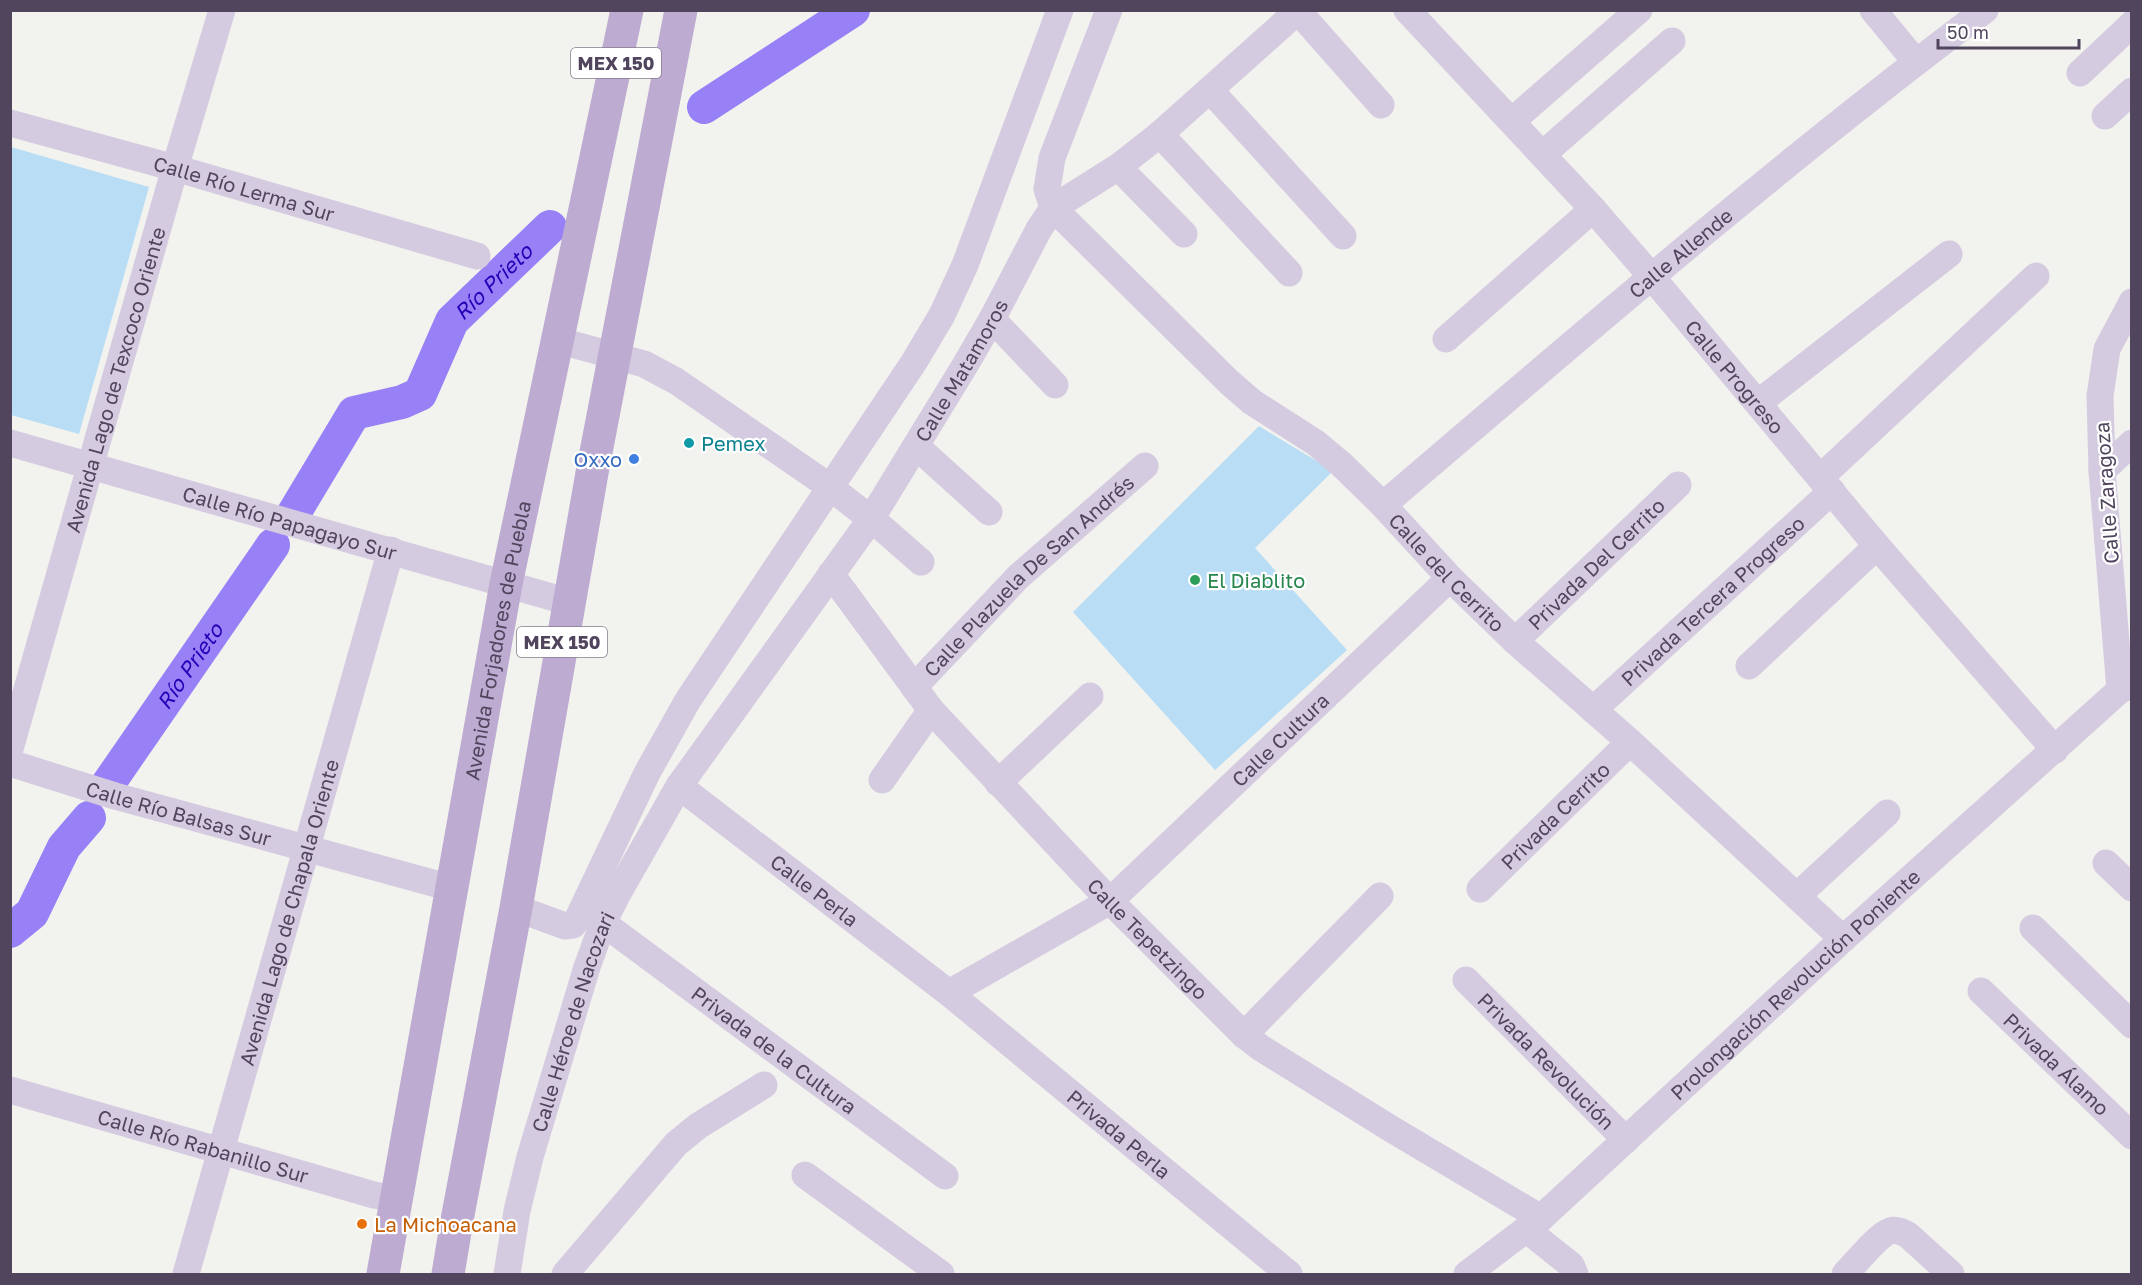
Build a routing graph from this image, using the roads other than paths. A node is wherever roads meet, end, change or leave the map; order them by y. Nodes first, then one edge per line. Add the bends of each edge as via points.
1 (222, 10) edge
2 (627, 10) edge
3 (681, 10) edge
4 (1060, 10) edge
5 (1109, 10) edge
6 (1407, 10) edge
7 (1639, 10) edge
8 (1873, 10) edge
9 (1985, 10) edge
10 (1298, 11) edge
11 (2132, 24) edge
12 (1672, 41) dead end
13 (1916, 62) junction
14 (2080, 73) dead end
15 (1210, 90) junction
16 (2132, 91) edge
17 (1381, 105) dead end
18 (2105, 116) dead end
19 (1512, 121) junction
20 (10, 123) edge
21 (1160, 134) junction
22 (1543, 154) junction
23 (1119, 167) junction
24 (175, 168) junction
25 (1053, 208) junction
26 (1593, 209) junction
27 (1184, 234) dead end
28 (1343, 236) dead end
29 (1950, 254) dead end
30 (477, 256) dead end
31 (1289, 273) dead end
32 (1652, 276) junction
33 (2036, 276) dead end
34 (2132, 302) edge
35 (992, 319) junction
36 (1446, 339) dead end
37 (557, 340) junction
38 (616, 355) junction
39 (1055, 385) dead end
40 (1758, 404) junction
41 (10, 443) edge
42 (2132, 443) edge
43 (916, 446) junction
44 (92, 465) junction
45 (1145, 466) dead end
46 (2102, 471) junction
47 (1826, 484) junction
48 (1678, 485) dead end
49 (830, 487) junction
50 (1383, 505) junction
51 (989, 512) dead end
52 (871, 519) junction
53 (1877, 546) junction
54 (391, 550) junction
55 (921, 562) dead end
56 (831, 574) junction
57 (1450, 579) junction
58 (506, 584) junction
59 (569, 602) junction
60 (1515, 641) junction
61 (1749, 666) dead end
62 (914, 687) junction
63 (2126, 687) edge
64 (1090, 696) dead end
65 (931, 710) junction
66 (1593, 710) junction
67 (1630, 742) junction
68 (10, 748) edge
69 (2055, 750) junction
70 (10, 762) edge
71 (882, 780) dead end
72 (998, 783) junction
73 (679, 786) junction
74 (1887, 813) dead end
75 (308, 848) junction
76 (2106, 863) dead end
77 (451, 888) junction
78 (2132, 888) edge
79 (1480, 889) dead end
80 (1798, 895) junction
81 (1380, 896) dead end
82 (1110, 902) junction
83 (516, 908) junction
84 (603, 923) junction
85 (2032, 928) dead end
86 (1843, 939) junction
87 (1466, 980) dead end
88 (1981, 991) dead end
89 (949, 993) junction
90 (2132, 1025) edge
91 (1244, 1035) junction
92 (764, 1085) dead end
93 (10, 1090) edge
94 (2132, 1136) edge
95 (1626, 1140) junction
96 (220, 1150) junction
97 (805, 1175) dead end
98 (945, 1176) dead end
99 (397, 1199) junction
100 (1534, 1224) junction
101 (186, 1275) edge
102 (383, 1275) edge
103 (448, 1275) edge
104 (507, 1275) edge
105 (565, 1275) edge
106 (941, 1275) edge
107 (1289, 1275) edge
108 (1467, 1275) edge
109 (1575, 1275) edge
110 (1845, 1275) edge
111 (1951, 1275) edge

1 - 24 street, Avenida Lago de Texcoco Oriente
2 - 37 main road, Avenida Forjadores de Puebla / MEX 150
3 - 38 main road, MEX 150
4 - 49 street via 965,265 942,315
5 - 25 street via 1052,158 1047,189
6 - 19 street, Calle Progreso
7 - 19 street
8 - 13 street
9 - 13 street, Calle Allende
10 - 15 street, Calle Matamoros
10 - 17 street
11 - 14 street
12 - 22 street
13 - 32 street, Calle Allende
15 - 21 street, Calle Matamoros
15 - 28 street
16 - 18 street
19 - 22 street, Calle Progreso
20 - 24 street, Calle Río Lerma Sur
21 - 23 street, Calle Matamoros
21 - 31 street
22 - 26 street, Calle Progreso
23 - 25 street, Calle Matamoros
23 - 27 street
24 - 30 street, Calle Río Lerma Sur
24 - 44 street, Avenida Lago de Texcoco Oriente
25 - 35 street, Calle Matamoros
25 - 50 street, Calle del Cerrito via 1229,382 1252,402 1316,443
26 - 32 street, Calle Progreso
26 - 36 street
29 - 40 street
32 - 40 street, Calle Progreso
32 - 50 street, Calle Allende
33 - 47 street, Privada Tercera Progreso
34 - 46 street, Calle Zaragoza via 2107,349 2100,396
35 - 39 street
35 - 43 street, Calle Matamoros
37 - 38 street
37 - 58 main road, Avenida Forjadores de Puebla / MEX 150
38 - 49 street via 676,381
38 - 59 main road, MEX 150
40 - 47 street, Calle Progreso
41 - 44 street, Calle Río Papagayo Sur
42 - 46 street
43 - 51 street
43 - 52 street, Calle Matamoros
44 - 54 street, Calle Río Papagayo Sur
44 - 68 street, Avenida Lago de Texcoco Oriente
45 - 62 street, Calle Plazuela De San Andrés via 1018,578
46 - 63 street, Calle Zaragoza
47 - 53 street, Calle Progreso
47 - 66 street, Privada Tercera Progreso
48 - 60 street, Privada Del Cerrito
49 - 52 street
49 - 83 street via 688,700 646,773 573,925 565,926
50 - 57 street, Calle del Cerrito
52 - 55 street
52 - 56 street, Calle Matamoros
53 - 61 street
53 - 69 street, Calle Progreso
54 - 58 street, Calle Río Papagayo Sur
54 - 75 street, Avenida Lago de Chapala Oriente
56 - 62 street, Calle Tepetzingo
56 - 73 street, Calle Matamoros
57 - 60 street, Calle del Cerrito
57 - 82 street, Calle Cultura
58 - 59 street, Calle Río Papagayo Sur
58 - 77 main road, Avenida Forjadores de Puebla / MEX 150
59 - 83 main road, MEX 150
60 - 66 street, Calle del Cerrito
62 - 65 street, Calle Tepetzingo
63 - 69 street, Prolongación Revolución Poniente
64 - 72 street
65 - 71 street
65 - 72 street, Calle Tepetzingo
66 - 67 street, Calle del Cerrito
67 - 79 street, Privada Cerrito
67 - 80 street, Calle del Cerrito
69 - 86 street, Prolongación Revolución Poniente
70 - 75 street, Calle Río Balsas Sur via 115,796
72 - 82 street, Calle Tepetzingo
73 - 84 street, Calle Héroe de Nacozari
73 - 89 street, Calle Perla
74 - 80 street
75 - 77 street, Calle Río Balsas Sur
75 - 96 street, Avenida Lago de Chapala Oriente
76 - 78 street
77 - 99 main road, Avenida Forjadores de Puebla / MEX 150
80 - 86 street, Calle del Cerrito
81 - 91 street
82 - 89 street, Calle Cultura
82 - 91 street, Calle Tepetzingo
83 - 103 main road, MEX 150
84 - 98 street, Privada de la Cultura
84 - 104 street, Calle Héroe de Nacozari via 530,1157
85 - 90 street
86 - 95 street, Prolongación Revolución Poniente
87 - 95 street, Privada Revolución
88 - 94 street, Privada Álamo
89 - 107 street, Privada Perla
91 - 100 street, Calle Tepetzingo
92 - 105 street, Privada de la Cultura via 676,1144
93 - 96 street, Calle Río Rabanillo Sur
95 - 100 street, Prolongación Revolución Poniente
96 - 99 street, Calle Río Rabanillo Sur
96 - 101 street, Avenida Lago de Chapala Oriente
97 - 106 street
99 - 102 main road, Avenida Forjadores de Puebla / MEX 150
100 - 108 street, Prolongación Revolución Poniente
100 - 109 street, Calle Tepetzingo via 1571,1265
110 - 111 street via 1877,1240 1889,1231 1900,1231

